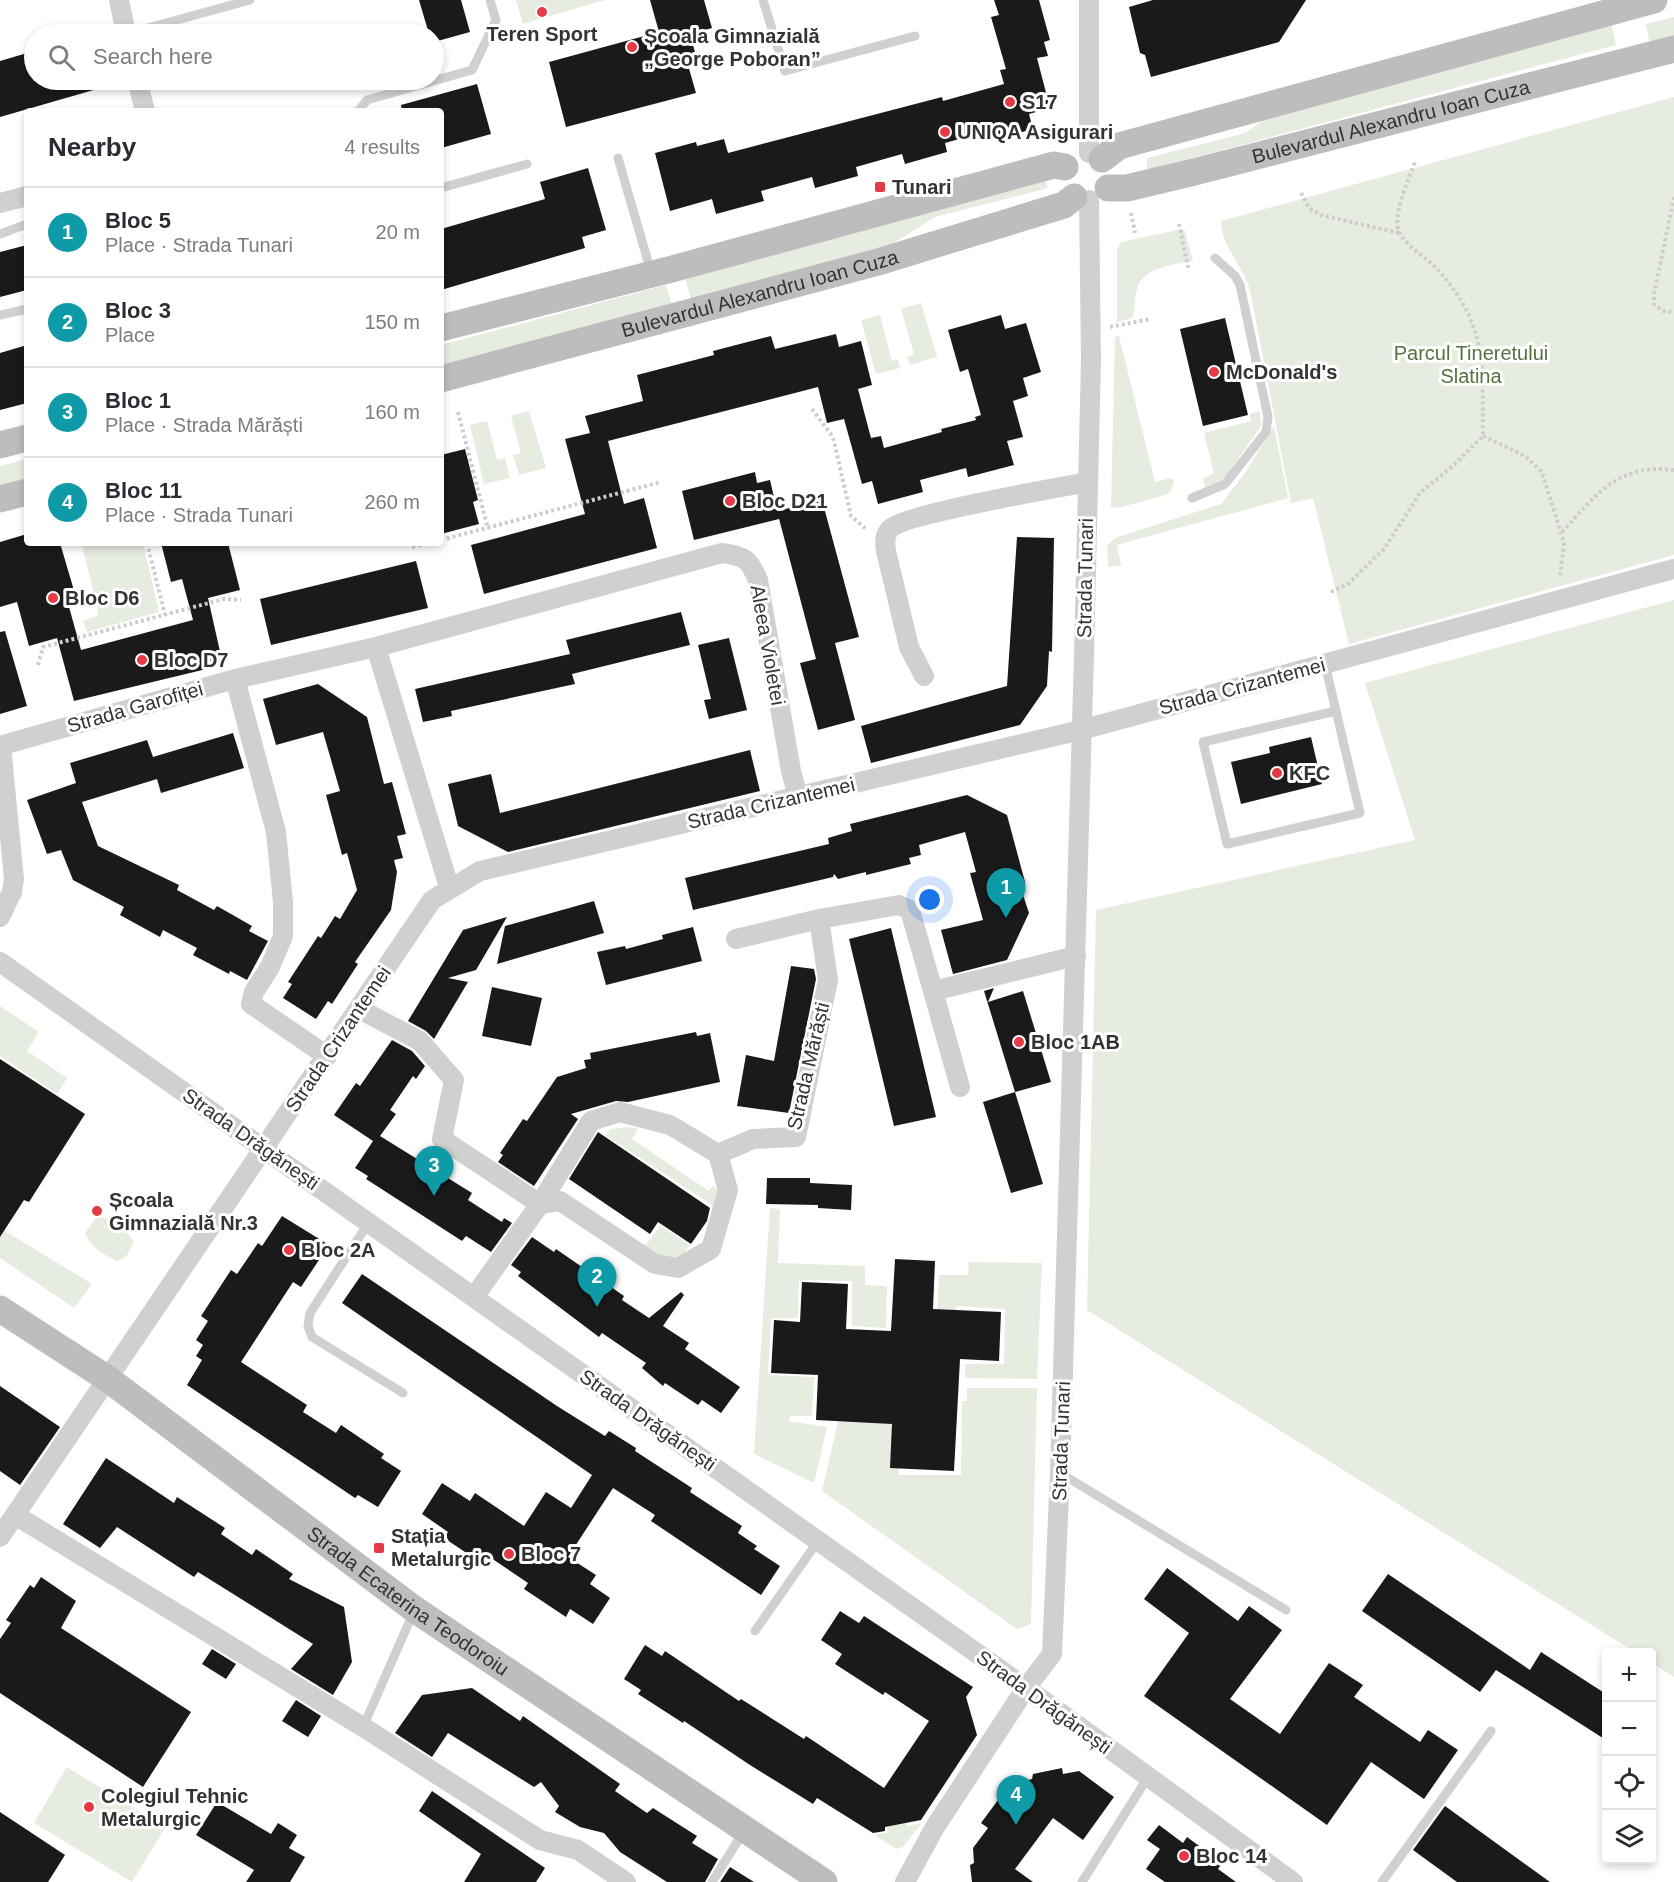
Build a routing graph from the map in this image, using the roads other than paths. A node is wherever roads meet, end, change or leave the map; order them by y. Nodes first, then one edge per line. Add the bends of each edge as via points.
1 (119, 0) edge
2 (250, 0) edge
3 (490, 0) edge
4 (764, 0) edge
5 (1089, 0) edge
6 (1654, 0) edge
7 (124, 24) edge
8 (162, 24) edge
9 (915, 36) dead end
10 (1674, 49) edge
11 (444, 78) edge
12 (140, 90) edge
13 (402, 90) edge
14 (144, 108) edge
15 (360, 108) edge
16 (1096, 156) junction
17 (618, 158) dead end
18 (527, 164) dead end
19 (1065, 167) junction
20 (444, 187) edge
21 (1090, 195) junction
22 (24, 197) edge
23 (0, 203) edge
24 (24, 225) edge
25 (0, 234) edge
26 (1215, 258) dead end
27 (652, 274) junction
28 (24, 310) edge
29 (0, 315) edge
30 (444, 327) edge
31 (444, 378) edge
32 (24, 439) edge
33 (0, 445) edge
34 (1088, 482) junction
35 (24, 493) edge
36 (1192, 498) dead end
37 (0, 499) edge
38 (684, 564) joint
39 (1674, 569) edge
40 (376, 647) junction
41 (1325, 664) junction
42 (924, 676) dead end
43 (235, 679) junction
44 (1336, 711) junction
45 (1081, 730) junction
46 (0, 746) edge
47 (798, 797) junction
48 (449, 887) junction
49 (0, 917) edge
50 (819, 919) junction
51 (736, 939) dead end
52 (1076, 956) junction
53 (0, 962) edge
54 (933, 991) junction
55 (359, 1009) junction
56 (327, 1056) junction
57 (960, 1087) dead end
58 (264, 1148) junction
59 (718, 1154) junction
60 (540, 1204) junction
61 (369, 1222) junction
62 (474, 1297) junction
63 (0, 1309) edge
64 (108, 1379) junction
65 (403, 1393) dead end
66 (1060, 1473) junction
67 (15, 1515) junction
68 (1, 1533) edge
69 (818, 1541) junction
70 (414, 1609) junction
71 (1286, 1610) dead end
72 (755, 1631) dead end
73 (1026, 1688) junction
74 (363, 1726) junction
75 (1491, 1731) dead end
76 (1148, 1777) junction
77 (745, 1829) junction
78 (626, 1882) edge
79 (712, 1882) edge
80 (824, 1882) edge
81 (905, 1882) edge
82 (1082, 1882) edge
83 (1293, 1882) edge
84 (1382, 1882) edge

1 - 7 street
2 - 8 lane
3 - 11 lane via 496,20 472,70
4 - 9 lane via 785,72
5 - 16 street
6 - 16 main road via 1119,146
10 - 21 main road, Bulevardul Alexandru Ioan Cuza
12 - 14 street
13 - 15 lane via 367,100
16 - 19 main road via 1079,154
16 - 21 main road via 1109,169
17 - 27 lane
18 - 20 lane
19 - 21 main road via 1066,189
19 - 27 main road via 1054,165
21 - 31 main road, Bulevardul Alexandru Ioan Cuza via 878,262
21 - 34 street, Strada Tunari
22 - 23 street
24 - 25 lane
26 - 36 lane via 1240,285 1267,424 1253,451 1225,484
27 - 30 main road
28 - 29 lane
32 - 33 main road
34 - 42 street via 899,523 889,529 885,539 909,647
34 - 45 street, Strada Tunari
35 - 37 main road
38 - 40 street, Strada Garofiței
38 - 47 street, Aleea Violetei via 722,553 738,555 751,563 771,644
39 - 41 street, Strada Crizantemei
40 - 43 street, Strada Garofiței
40 - 48 street
41 - 44 lane
41 - 45 street, Strada Crizantemei
43 - 46 street, Strada Garofiței
43 - 56 street via 276,832 283,902 283,936 251,1004
44 - 44 lane via 1203,742 1227,844 1360,813
45 - 47 street, Strada Crizantemei
45 - 52 street, Strada Tunari
46 - 49 street via 14,879
47 - 48 street, Strada Crizantemei via 480,871
48 - 55 street, Strada Crizantemei via 432,900
50 - 51 street
50 - 54 street via 900,905 910,910
50 - 59 street, Strada Mărăști via 828,980 796,1137 753,1139
52 - 54 street
52 - 66 street, Strada Tunari
53 - 58 street, Strada Drăgănești
54 - 57 street
55 - 56 street, Strada Crizantemei
55 - 60 street via 420,1041 454,1080 442,1139
56 - 58 street, Strada Crizantemei
58 - 61 street, Strada Drăgănești
58 - 64 street, Strada Crizantemei
59 - 60 street via 670,1125 620,1112 591,1121
59 - 60 street via 728,1190 711,1249 678,1268 655,1264 560,1201
60 - 62 street
61 - 62 street, Strada Drăgănești
61 - 65 lane via 310,1313 308,1326 312,1337
62 - 69 street, Strada Drăgănești
63 - 64 main road, Strada Ecaterina Teodoroiu
64 - 67 street, Strada Crizantemei
64 - 70 main road, Strada Ecaterina Teodoroiu
66 - 71 lane
66 - 73 street, Strada Tunari via 1052,1654
67 - 68 street, Strada Crizantemei
67 - 74 street
69 - 72 lane
69 - 73 street, Strada Drăgănești
70 - 74 lane
70 - 77 main road, Strada Ecaterina Teodoroiu
73 - 76 street, Strada Drăgănești
73 - 81 street, Strada Tunari via 935,1827
74 - 78 street via 540,1840 578,1850
75 - 84 lane
76 - 82 lane
76 - 83 street, Strada Drăgănești
77 - 79 lane
77 - 80 main road, Strada Ecaterina Teodoroiu

